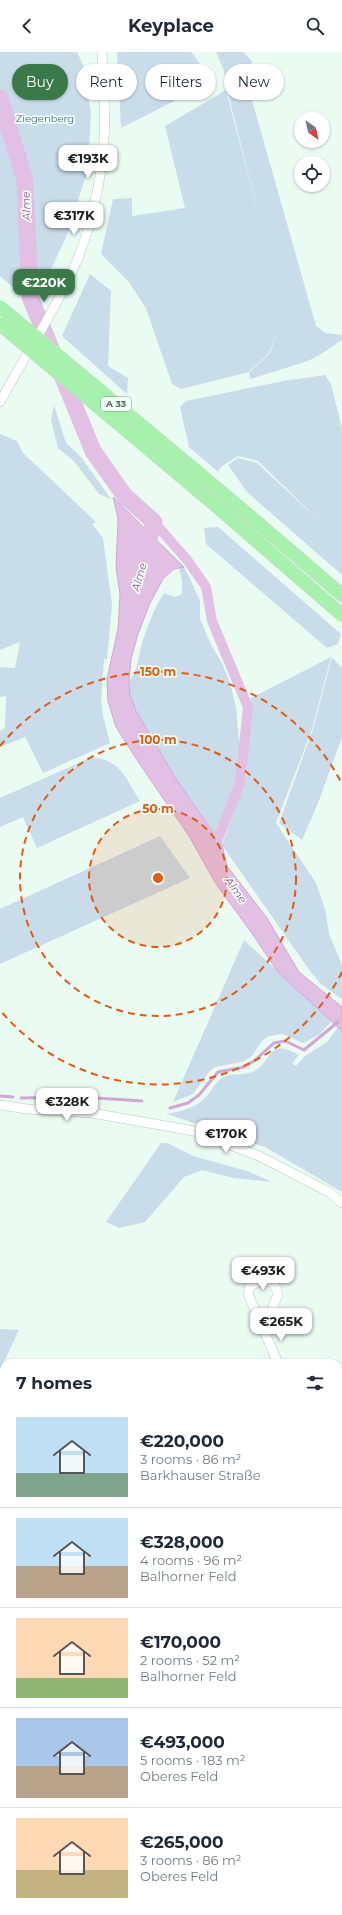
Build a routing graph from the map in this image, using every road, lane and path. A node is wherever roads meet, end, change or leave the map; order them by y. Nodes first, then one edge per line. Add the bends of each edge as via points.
1 (102, 52) edge
2 (0, 307) edge
3 (0, 324) edge
4 (0, 402) edge
5 (341, 594) edge
6 (342, 615) edge
7 (0, 1105) edge
8 (27, 1109) junction
9 (0, 1110) edge
10 (342, 1203) edge
11 (264, 1329) junction
12 (276, 1359) edge

1 - 4 street, bridge via 104,140 96,190 78,257 48,319
2 - 5 highway, A 33, bridge
3 - 6 highway, A 33, bridge
7 - 8 street
8 - 9 street
8 - 10 street via 92,1113 194,1131 259,1156 328,1192
11 - 11 street via 248,1294 250,1286 265,1279 274,1284 278,1294
11 - 12 street

